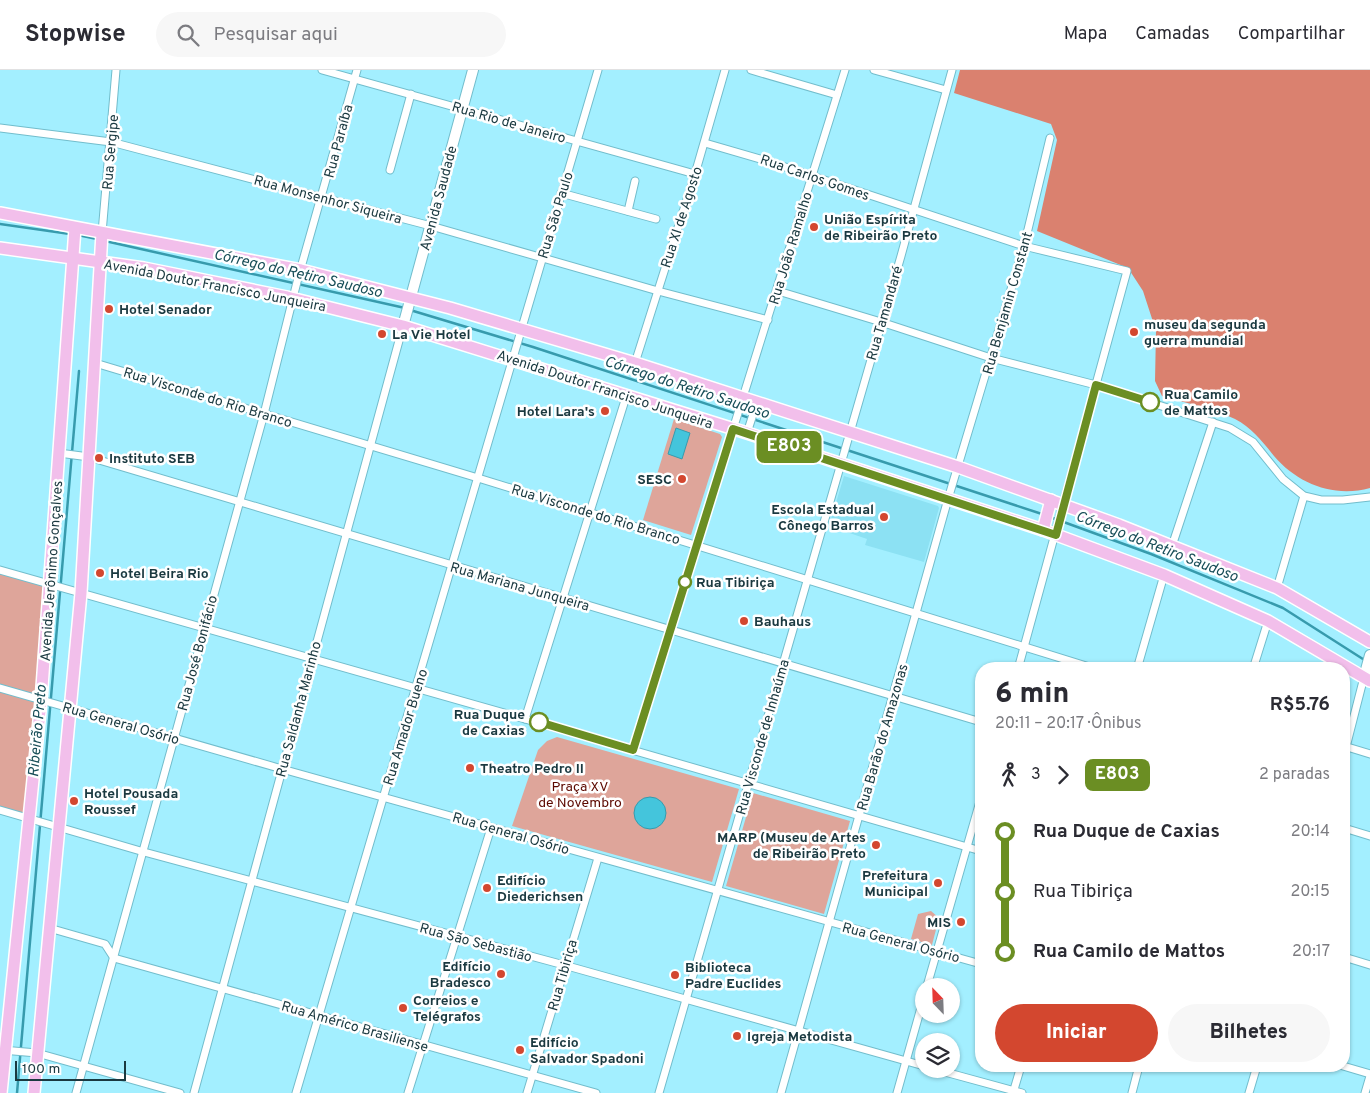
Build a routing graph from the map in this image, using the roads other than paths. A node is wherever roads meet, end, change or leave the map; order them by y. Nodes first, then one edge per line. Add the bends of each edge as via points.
1 (116, 70) edge
2 (322, 70) edge
3 (357, 70) edge
4 (473, 70) edge
5 (598, 70) edge
6 (725, 70) edge
7 (751, 70) edge
8 (845, 70) edge
9 (874, 70) edge
10 (952, 70) edge
11 (355, 79) junction
12 (946, 90) junction
13 (411, 94) junction
14 (837, 94) junction
15 (462, 108) junction
16 (0, 128) edge
17 (1050, 138) dead end
18 (577, 141) junction
19 (111, 142) junction
20 (705, 143) junction
21 (390, 170) dead end
22 (695, 174) junction
23 (812, 176) junction
24 (635, 181) dead end
25 (561, 193) junction
26 (323, 197) junction
27 (913, 210) junction
28 (628, 211) junction
29 (0, 213) edge
30 (656, 219) dead end
31 (431, 226) junction
32 (75, 231) junction
33 (102, 236) junction
34 (1024, 246) junction
35 (0, 248) edge
36 (72, 255) junction
37 (542, 258) junction
38 (100, 259) junction
39 (299, 274) junction
40 (658, 291) junction
41 (778, 291) junction
42 (294, 295) junction
43 (410, 301) junction
44 (768, 320) junction
45 (881, 322) junction
46 (404, 323) junction
47 (520, 331) junction
48 (513, 355) junction
49 (991, 358) junction
50 (635, 362) junction
51 (95, 363) junction
52 (1096, 385) junction
53 (626, 397) junction
54 (741, 400) junction
55 (756, 405) junction
56 (264, 414) junction
57 (1213, 422) junction
58 (734, 425) junction
59 (748, 430) junction
60 (849, 436) junction
61 (371, 446) junction
62 (62, 453) junction
63 (86, 456) junction
64 (841, 461) junction
65 (957, 471) junction
66 (478, 478) junction
67 (949, 495) junction
68 (1304, 496) junction
69 (1370, 497) edge
70 (238, 503) junction
71 (1050, 503) junction
72 (1062, 508) junction
73 (589, 513) junction
74 (1043, 528) junction
75 (1057, 532) junction
76 (346, 535) junction
77 (696, 545) junction
78 (1172, 546) junction
79 (453, 567) junction
80 (0, 570) edge
81 (1164, 575) junction
82 (808, 579) junction
83 (54, 586) junction
84 (1277, 588) junction
85 (78, 592) junction
86 (562, 599) junction
87 (918, 614) junction
88 (1268, 620) junction
89 (204, 627) junction
90 (670, 631) junction
91 (1370, 642) edge
92 (1025, 647) junction
93 (1370, 656) edge
94 (312, 658) junction
95 (1020, 662) edge
96 (1073, 662) edge
97 (1139, 662) edge
98 (1256, 662) edge
99 (1344, 662) edge
100 (783, 664) junction
101 (1350, 666) edge
102 (1367, 675) edge
103 (0, 688) edge
104 (416, 688) junction
105 (893, 697) junction
106 (45, 702) junction
107 (68, 708) junction
108 (525, 718) junction
109 (975, 720) edge
110 (1350, 732) edge
111 (174, 738) junction
112 (633, 750) junction
113 (1350, 750) edge
114 (1370, 754) edge
115 (282, 769) junction
116 (748, 784) junction
117 (384, 798) junction
118 (0, 810) edge
119 (858, 816) junction
120 (975, 819) edge
121 (32, 820) junction
122 (56, 826) junction
123 (491, 828) junction
124 (1350, 830) edge
125 (1370, 836) edge
126 (967, 847) junction
127 (975, 849) edge
128 (144, 852) junction
129 (598, 858) junction
130 (252, 880) junction
131 (718, 891) junction
132 (352, 908) junction
133 (829, 922) junction
134 (50, 928) junction
135 (456, 938) junction
136 (936, 952) junction
137 (114, 958) junction
138 (1350, 959) edge
139 (975, 962) edge
140 (564, 965) junction
141 (1370, 965) edge
142 (929, 978) edge
143 (223, 989) junction
144 (686, 1000) junction
145 (319, 1016) junction
146 (917, 1023) edge
147 (799, 1032) junction
148 (423, 1045) junction
149 (6, 1050) edge
150 (34, 1052) junction
151 (906, 1061) junction
152 (915, 1064) edge
153 (84, 1067) junction
154 (1350, 1068) edge
155 (1019, 1072) edge
156 (1137, 1072) edge
157 (1255, 1072) edge
158 (1370, 1075) edge
159 (532, 1076) junction
160 (960, 1077) edge
161 (1013, 1092) edge
162 (1, 1093) edge
163 (34, 1093) edge
164 (76, 1093) edge
165 (180, 1093) edge
166 (194, 1093) edge
167 (296, 1093) edge
168 (408, 1093) edge
169 (527, 1093) edge
170 (596, 1093) edge
171 (659, 1093) edge
172 (781, 1093) edge
173 (897, 1093) edge
174 (1022, 1093) edge
175 (1132, 1093) edge
176 (1249, 1093) edge
177 (1365, 1093) edge

1 - 19 street, Rua Sergipe
2 - 11 street, Rua Rio de Janeiro
3 - 11 street, Rua Paraíba
4 - 15 street, Avenida Saudade
5 - 18 street, Rua São Paulo
6 - 20 street, Rua XI de Agosto
7 - 14 street
8 - 14 street, Rua João Ramalho
9 - 12 street
10 - 12 street, Rua Tamandaré
11 - 13 street, Rua Rio de Janeiro
11 - 26 street, Rua Paraíba
12 - 27 street, Rua Tamandaré
13 - 15 street, Rua Rio de Janeiro
13 - 21 street
14 - 23 street, Rua João Ramalho
15 - 18 street, Rua Rio de Janeiro
15 - 31 street, Avenida Saudade
16 - 19 street, Rua Monsenhor Siqueira
17 - 34 street, Rua Benjamin Constant
18 - 22 street, Rua Rio de Janeiro
18 - 25 street, Rua São Paulo
19 - 26 street, Rua Monsenhor Siqueira
19 - 33 street, Rua Sergipe
20 - 22 street, Rua XI de Agosto
20 - 23 street, Rua Carlos Gomes
22 - 40 street, Rua XI de Agosto
23 - 27 street, Rua Carlos Gomes
23 - 41 street, Rua João Ramalho
24 - 28 street
25 - 28 street
25 - 37 street, Rua São Paulo
26 - 31 street, Rua Monsenhor Siqueira
26 - 39 street, Rua Paraíba
27 - 34 street, Rua Carlos Gomes
27 - 45 street, Rua Tamandaré
28 - 30 street
29 - 32 main road
31 - 37 street, Rua Monsenhor Siqueira
31 - 43 street, Avenida Saudade
32 - 33 main road
32 - 36 main road, Avenida Jerônimo Gonçalves
33 - 38 main road
33 - 39 main road
34 - 49 street, Rua Benjamin Constant
34 - 52 street, Rua Carlos Gomes via 1127,271
35 - 36 main road, Avenida Doutor Francisco Junqueira
36 - 38 main road, Avenida Doutor Francisco Junqueira
36 - 62 main road, Avenida Jerônimo Gonçalves
37 - 40 street, Rua Monsenhor Siqueira
37 - 47 street, Rua São Paulo
38 - 42 main road, Avenida Doutor Francisco Junqueira
38 - 51 main road
39 - 42 street, Rua José Bonifácio
39 - 43 main road
40 - 44 street, Rua Monsenhor Siqueira
40 - 50 street, Rua XI de Agosto
41 - 44 street, Rua João Ramalho
41 - 45 street
42 - 46 main road, Avenida Doutor Francisco Junqueira
42 - 56 street, Rua José Bonifácio
43 - 46 street, Avenida Saudade
43 - 47 main road
44 - 54 street, Rua João Ramalho
45 - 49 street
45 - 60 street, Rua Tamandaré
46 - 48 main road, Avenida Doutor Francisco Junqueira
46 - 61 street, Rua Saldanha Marinho
47 - 48 street, Rua São Paulo
47 - 50 main road
48 - 53 main road, Avenida Doutor Francisco Junqueira
48 - 66 street, Rua Amador Bueno
49 - 52 street
49 - 65 street, Rua Benjamin Constant
50 - 54 main road
51 - 56 street, Rua Visconde do Rio Branco
51 - 63 main road
52 - 57 street
52 - 72 street
53 - 58 main road, Avenida Doutor Francisco Junqueira
53 - 73 street
54 - 55 main road
54 - 58 street
55 - 59 street
55 - 60 main road
56 - 61 street, Rua Visconde do Rio Branco
56 - 70 street, Rua José Bonifácio
57 - 68 street via 1253,442 1283,479
57 - 78 street
58 - 59 main road, Avenida Doutor Francisco Junqueira
58 - 77 street
59 - 64 main road, Avenida Doutor Francisco Junqueira
60 - 64 street, Rua Visconde de Inhaúma
60 - 65 main road
61 - 66 street, Rua Visconde do Rio Branco
61 - 76 street, Rua Saldanha Marinho
62 - 63 street, Rua Mariana Junqueira
62 - 83 main road, Avenida Jerônimo Gonçalves
63 - 70 street, Rua Mariana Junqueira
63 - 85 main road
64 - 67 main road, Avenida Doutor Francisco Junqueira
64 - 82 street, Rua Visconde de Inhaúma
65 - 67 street, Rua Barão do Amazonas
65 - 71 main road
66 - 73 street, Rua Visconde do Rio Branco
66 - 79 street, Rua Amador Bueno
67 - 74 main road, Avenida Doutor Francisco Junqueira
67 - 87 street, Rua Barão do Amazonas
68 - 69 street via 1321,500
68 - 84 street
70 - 76 street, Rua Mariana Junqueira
70 - 89 street, Rua José Bonifácio
71 - 72 main road
71 - 74 main road
72 - 75 street
72 - 78 main road
73 - 77 street, Rua Visconde do Rio Branco
73 - 86 street
74 - 75 main road, Avenida Doutor Francisco Junqueira
75 - 81 main road, Avenida Doutor Francisco Junqueira
75 - 92 street
76 - 79 street, Rua Mariana Junqueira
76 - 94 street, Rua Saldanha Marinho
77 - 82 street, Rua Visconde do Rio Branco
77 - 90 street
78 - 84 main road
79 - 86 street, Rua Mariana Junqueira
79 - 104 street, Rua Amador Bueno
80 - 83 street
81 - 88 main road, Avenida Doutor Francisco Junqueira
81 - 97 street
82 - 87 street, Rua Visconde do Rio Branco
82 - 100 street, Rua Visconde de Inhaúma
83 - 85 street
83 - 106 main road, Avenida Jerônimo Gonçalves
84 - 91 main road
85 - 89 street
85 - 107 main road
86 - 90 street, Rua Mariana Junqueira
86 - 108 street
87 - 92 street, Rua Visconde do Rio Branco
87 - 105 street, Rua Barão do Amazonas
88 - 98 street
88 - 99 main road, Avenida Doutor Francisco Junqueira
89 - 94 street
89 - 111 street, Rua José Bonifácio
90 - 100 street, Rua Mariana Junqueira
90 - 112 street
92 - 95 street
92 - 96 street, Rua Visconde do Rio Branco
93 - 102 street
94 - 104 street
94 - 115 street, Rua Saldanha Marinho
100 - 105 street, Rua Mariana Junqueira
100 - 116 street, Rua Visconde de Inhaúma
101 - 102 main road, Avenida Doutor Francisco Junqueira
102 - 110 street
103 - 106 street, Rua General Osório
104 - 108 street
104 - 117 street, Rua Amador Bueno
105 - 109 street, Rua Mariana Junqueira
105 - 119 street, Rua Barão do Amazonas
106 - 107 street, Rua General Osório
106 - 121 main road, Avenida Jerônimo Gonçalves
107 - 111 street, Rua General Osório
107 - 122 main road
108 - 112 street
111 - 115 street, Rua General Osório
111 - 128 street, Rua José Bonifácio
112 - 116 street
113 - 114 street
115 - 117 street, Rua General Osório
115 - 130 street, Rua Saldanha Marinho
116 - 119 street
116 - 131 street, Rua Visconde de Inhaúma
117 - 123 street, Rua General Osório
117 - 132 street, Rua Amador Bueno
118 - 121 street, Rua São Sebastião
119 - 126 street
119 - 133 street, Rua Barão do Amazonas
120 - 126 street
121 - 122 street, Rua São Sebastião
121 - 149 main road, Avenida Jerônimo Gonçalves
122 - 128 street, Rua São Sebastião
122 - 134 main road
123 - 129 street, Rua General Osório
123 - 135 street
124 - 125 street
126 - 127 street
126 - 136 street
128 - 130 street, Rua São Sebastião
128 - 137 street, Rua José Bonifácio
129 - 131 street, Rua General Osório
129 - 140 street, Rua Tibiriça
130 - 132 street, Rua São Sebastião
130 - 143 street, Rua Saldanha Marinho
131 - 133 street, Rua General Osório
131 - 144 street, Rua Visconde de Inhaúma
132 - 135 street, Rua São Sebastião
132 - 145 street, Rua Amador Bueno
133 - 136 street, Rua General Osório
133 - 147 street, Rua Barão do Amazonas
134 - 137 street via 105,944
134 - 150 main road
135 - 140 street, Rua São Sebastião
135 - 148 street
136 - 139 street, Rua General Osório
136 - 142 street
137 - 143 street, Rua Américo Brasiliense
137 - 153 street, Rua José Bonifácio
138 - 141 street
140 - 144 street, Rua São Sebastião
140 - 159 street, Rua Tibiriça
143 - 145 street, Rua Américo Brasiliense
143 - 166 street, Rua Saldanha Marinho
144 - 147 street, Rua São Sebastião
144 - 171 street, Rua Visconde de Inhaúma
145 - 148 street, Rua Américo Brasiliense
145 - 167 street, Rua Amador Bueno
146 - 151 street
147 - 151 street, Rua São Sebastião
147 - 172 street, Rua Barão do Amazonas
148 - 159 street, Rua Américo Brasiliense
148 - 168 street
149 - 150 street
149 - 162 main road, Avenida Jerônimo Gonçalves
150 - 153 street
150 - 163 main road
151 - 152 street, Rua São Sebastião
151 - 173 street
153 - 164 street, Rua José Bonifácio
153 - 165 street
154 - 158 street
155 - 161 street
156 - 175 street
157 - 176 street
158 - 177 street
159 - 169 street, Rua Tibiriça
159 - 170 street, Rua Américo Brasiliense
160 - 161 street
161 - 174 street

